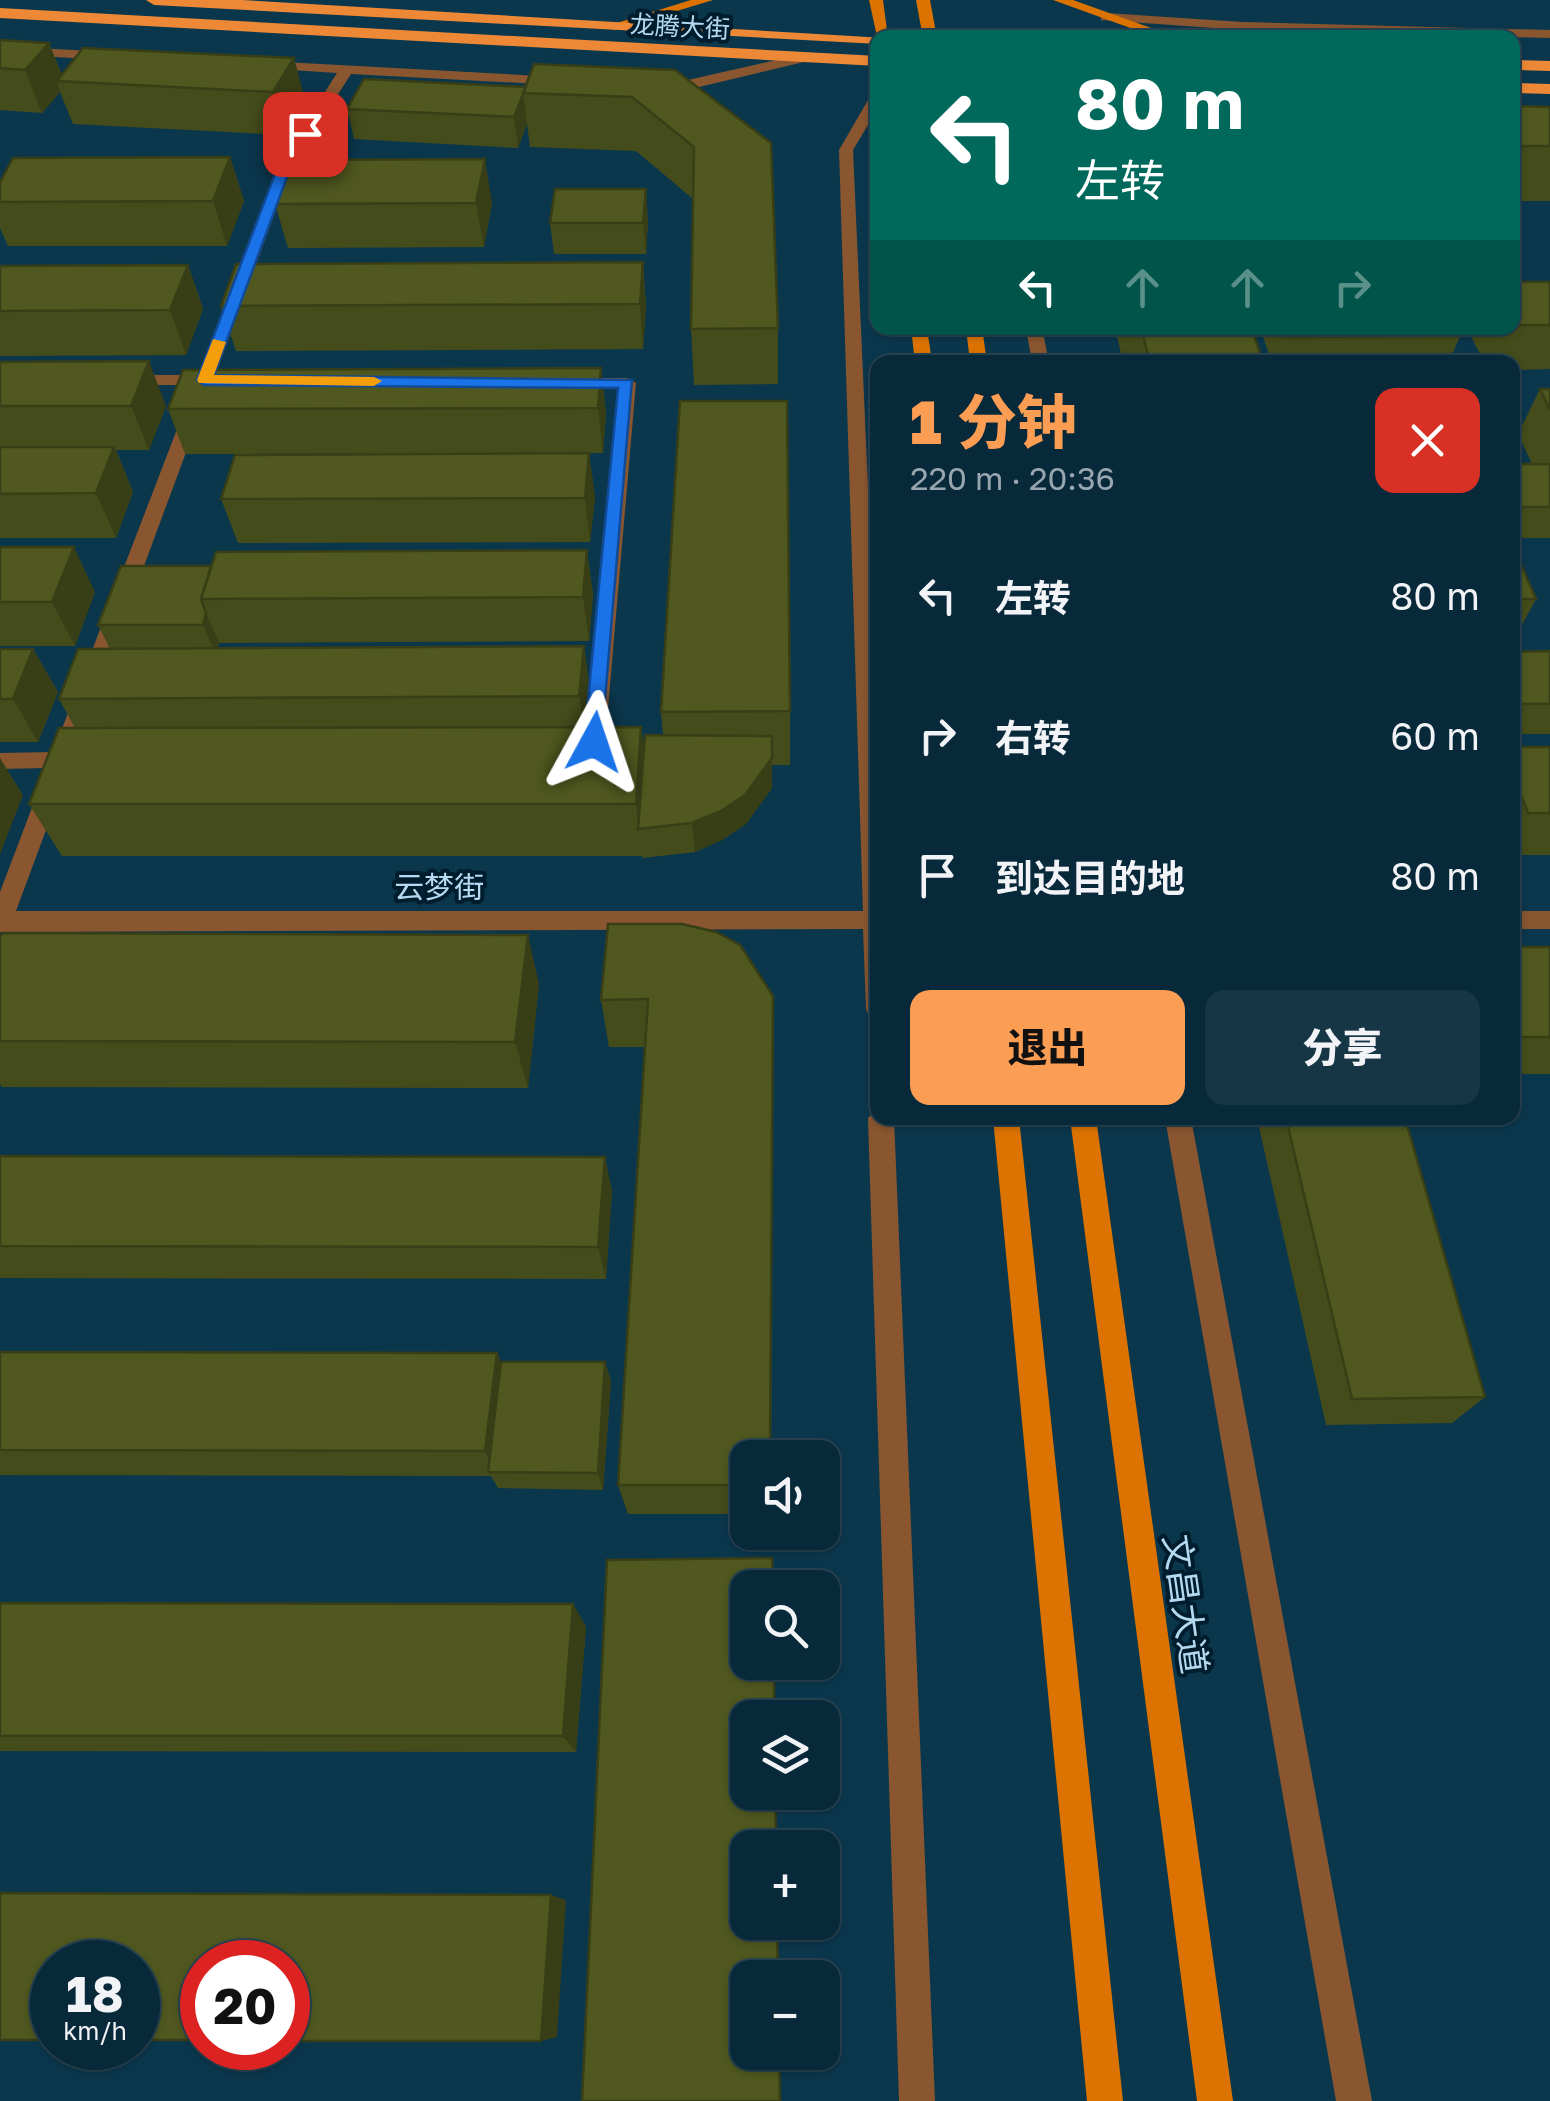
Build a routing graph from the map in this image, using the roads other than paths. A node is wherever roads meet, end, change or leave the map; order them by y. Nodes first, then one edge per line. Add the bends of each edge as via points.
1 (154, 0) edge
2 (706, 0) edge
3 (876, 0) edge
4 (924, 0) edge
5 (1060, 0) edge
6 (0, 14) edge
7 (1106, 17) junction
8 (614, 26) junction
9 (878, 30) edge
10 (929, 30) edge
11 (1147, 30) edge
12 (1396, 30) edge
13 (1520, 33) edge
14 (1550, 34) edge
15 (870, 38) edge
16 (0, 50) edge
17 (135, 58) edge
18 (803, 58) junction
19 (870, 61) edge
20 (250, 64) edge
21 (1520, 65) edge
22 (1550, 66) edge
23 (347, 70) junction
24 (581, 82) edge
25 (640, 86) edge
26 (1520, 88) edge
27 (1550, 89) edge
28 (870, 109) edge
29 (112, 380) edge
30 (214, 380) junction
31 (550, 382) edge
32 (564, 758) edge
33 (61, 760) junction
34 (100, 760) edge
35 (0, 761) edge
36 (870, 766) edge
37 (870, 920) edge
38 (1520, 920) edge
39 (1550, 920) edge
40 (0, 921) edge
41 (882, 1125) edge
42 (1007, 1125) edge
43 (1084, 1125) edge
44 (1179, 1125) edge
45 (917, 2101) edge
46 (1105, 2101) edge
47 (1216, 2101) edge
48 (1354, 2101) edge

1 - 8 highway, 龙腾大街
2 - 8 main road
3 - 9 main road
4 - 10 main road
5 - 7 main road
6 - 18 highway, 龙腾大街
7 - 11 main road
7 - 12 street
8 - 15 highway, 龙腾大街
13 - 14 street
16 - 17 street
18 - 19 highway, 龙腾大街
18 - 25 street via 678,88
20 - 23 street
21 - 22 highway
23 - 24 street
23 - 30 street via 284,166
26 - 27 highway
28 - 36 street via 846,150
29 - 30 street
30 - 33 street
31 - 32 street via 626,383 594,742
33 - 34 street
33 - 35 street
33 - 40 street
37 - 40 street, 云梦街
38 - 39 street
41 - 45 street
42 - 46 main road
43 - 47 main road, 文昌大道
44 - 48 street

